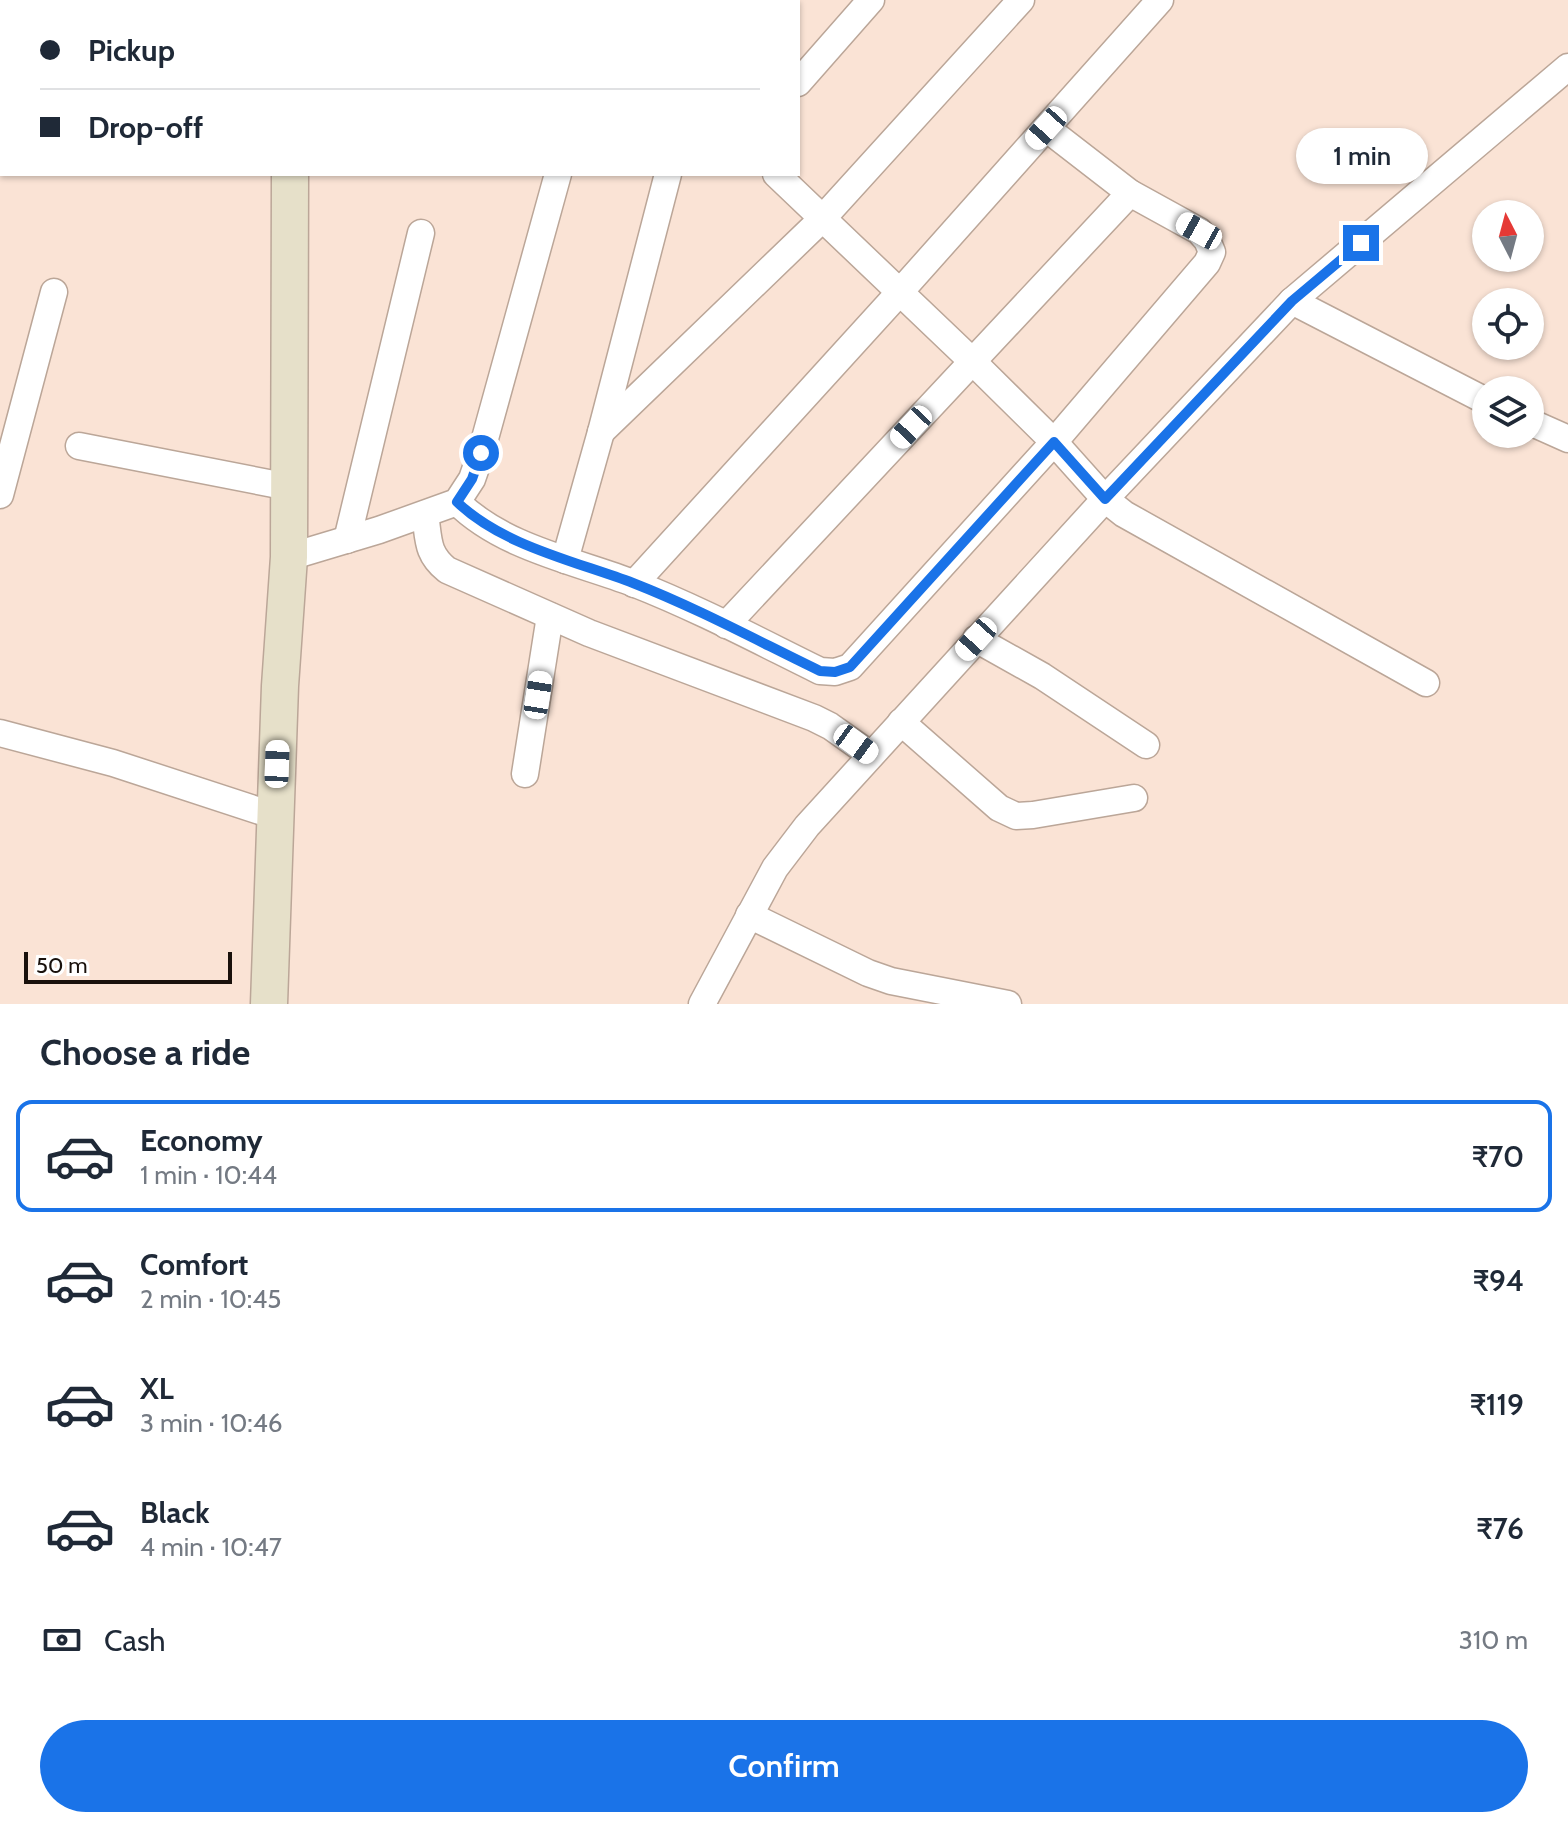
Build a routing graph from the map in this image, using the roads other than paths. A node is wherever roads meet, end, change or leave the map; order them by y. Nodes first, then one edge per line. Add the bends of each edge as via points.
1 (871, 0) edge
2 (1021, 0) edge
3 (1160, 0) edge
4 (1568, 67) edge
5 (800, 81) edge
6 (1046, 128) junction
7 (290, 176) edge
8 (557, 176) edge
9 (660, 176) edge
10 (778, 176) edge
11 (1130, 193) junction
12 (822, 219) junction
13 (421, 233) dead end
14 (54, 292) dead end
15 (899, 293) junction
16 (1292, 301) junction
17 (972, 361) junction
18 (1472, 394) edge
19 (1544, 428) edge
20 (601, 432) junction
21 (1568, 439) edge
22 (1054, 442) junction
23 (79, 446) dead end
24 (289, 487) junction
25 (0, 495) edge
26 (1105, 499) junction
27 (457, 502) junction
28 (425, 514) junction
29 (347, 540) junction
30 (289, 557) junction
31 (565, 560) junction
32 (634, 584) junction
33 (550, 616) junction
34 (726, 625) junction
35 (976, 639) junction
36 (1426, 683) dead end
37 (901, 722) junction
38 (0, 733) edge
39 (1146, 745) dead end
40 (871, 755) junction
41 (525, 774) dead end
42 (1134, 798) dead end
43 (275, 816) junction
44 (749, 915) junction
45 (269, 1004) edge
46 (702, 1004) edge
47 (1008, 1004) edge

1 - 5 street
2 - 12 street
3 - 6 street
4 - 16 street
6 - 11 street
6 - 15 street
7 - 24 street
8 - 27 street via 481,453
9 - 20 street
10 - 12 street
11 - 17 street
11 - 22 street via 1199,231 1212,252
12 - 15 street
12 - 20 street
13 - 29 street
14 - 25 street
15 - 17 street
15 - 32 street
16 - 18 street
16 - 26 street
17 - 22 street
17 - 34 street
19 - 21 street
20 - 31 street
22 - 26 street
22 - 34 street via 850,667 820,671
23 - 24 street
24 - 30 street
26 - 35 street
26 - 36 street
27 - 28 street
27 - 31 street via 502,534
28 - 29 street
28 - 33 street via 431,549 447,570
29 - 30 street
30 - 43 street
31 - 32 street
32 - 34 street
33 - 40 street via 814,718
33 - 41 street
35 - 37 street
35 - 39 street
37 - 40 street
37 - 42 street via 999,808 1016,816
38 - 43 street
40 - 44 street via 799,836
43 - 45 street
44 - 46 street
44 - 47 street via 891,981

